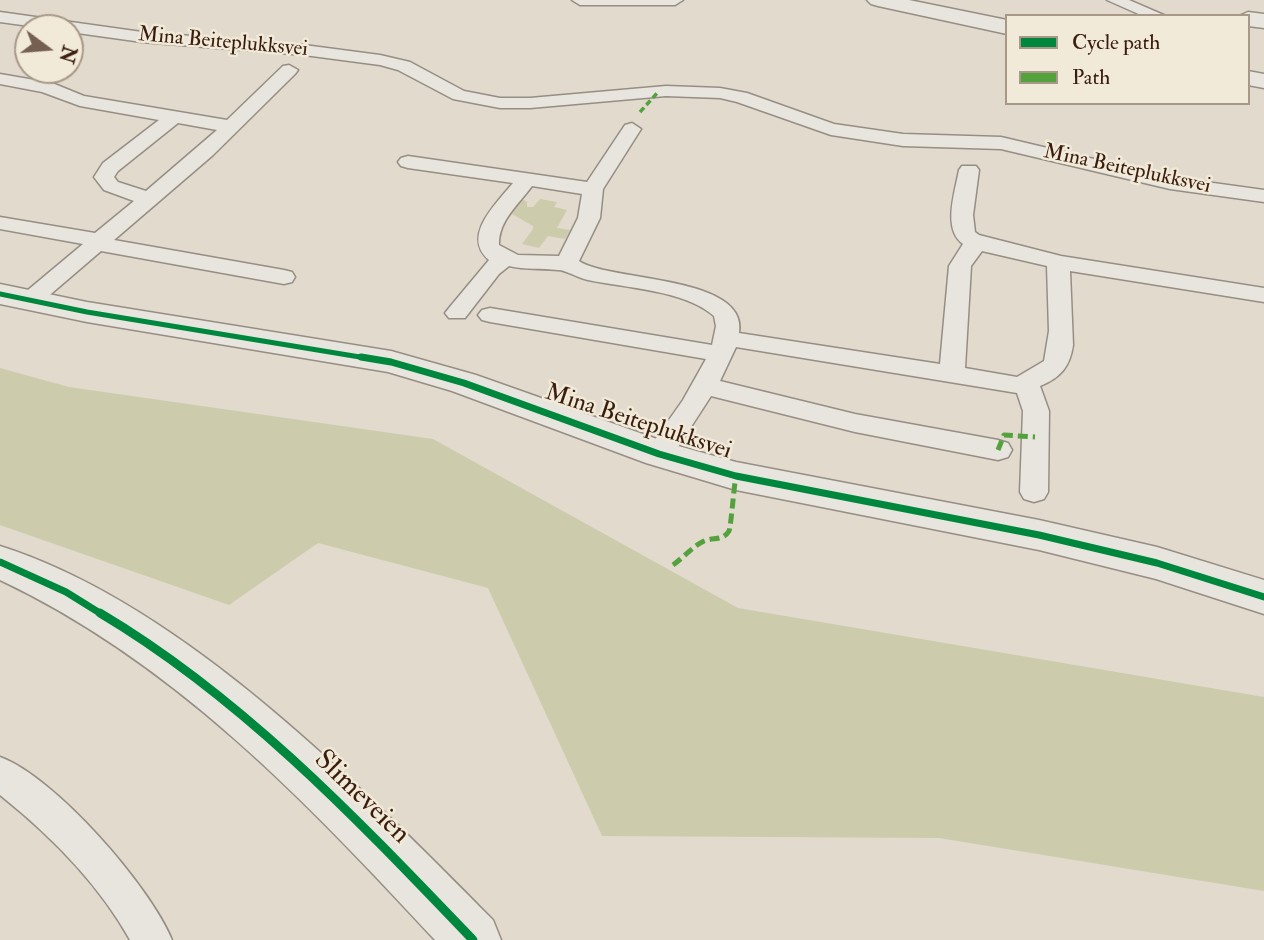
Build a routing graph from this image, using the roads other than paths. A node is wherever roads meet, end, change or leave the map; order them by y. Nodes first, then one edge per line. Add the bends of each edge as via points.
1 (580, 0) edge
2 (675, 0) edge
3 (878, 0) edge
4 (1115, 0) edge
5 (1153, 14) edge
6 (0, 17) edge
7 (1005, 27) edge
8 (289, 70) dead end
9 (0, 79) edge
10 (173, 117) junction
11 (229, 126) junction
12 (632, 129) dead end
13 (408, 162) dead end
14 (969, 170) dead end
15 (526, 181) junction
16 (593, 189) junction
17 (1264, 197) edge
18 (150, 200) junction
19 (0, 223) edge
20 (99, 242) junction
21 (977, 244) junction
22 (504, 258) junction
23 (567, 262) junction
24 (1058, 262) junction
25 (284, 277) dead end
26 (1264, 295) edge
27 (15, 297) edge
28 (457, 313) dead end
29 (490, 315) dead end
30 (723, 346) junction
31 (952, 375) junction
32 (1026, 383) junction
33 (706, 386) junction
34 (998, 450) dead end
35 (659, 454) junction
36 (1034, 492) dead end
37 (0, 562) edge
38 (1264, 597) edge
39 (0, 773) edge
40 (152, 940) edge
41 (473, 940) edge

1 - 2 lane
3 - 7 street
4 - 5 lane
6 - 17 lane, Mina Beiteplukksvei via 142,37 380,60 483,101 530,103 666,91 720,93 831,129 903,140 1000,143 1151,179
8 - 11 lane, Mina Beiteplukksvei
9 - 10 lane via 46,87 80,101
10 - 11 lane
10 - 18 lane via 110,167 104,177 111,186
11 - 18 lane, Mina Beiteplukksvei
12 - 16 lane
13 - 15 lane
14 - 21 lane via 962,215 964,232
15 - 16 lane
15 - 22 lane via 488,236 492,252
16 - 23 lane via 590,218
18 - 20 lane, Mina Beiteplukksvei
19 - 20 lane
20 - 25 lane
20 - 27 lane, Mina Beiteplukksvei
21 - 24 lane
21 - 31 lane via 960,266
22 - 23 lane
22 - 28 lane
23 - 30 lane via 587,273 684,292 711,302 725,313 728,326
24 - 26 lane
24 - 32 lane via 1060,347 1056,363
27 - 35 street, Mina Beiteplukksvei via 391,362 464,383
29 - 30 lane
30 - 31 lane
30 - 33 lane, Mina Beiteplukksvei
31 - 32 lane
32 - 36 lane via 1035,411
33 - 34 lane via 855,423
33 - 35 lane, Mina Beiteplukksvei
35 - 38 street, Mina Beiteplukksvei via 736,476 1039,535 1157,563
37 - 41 street, Slimeveien via 114,622 207,689 321,787
39 - 40 lane via 26,792 119,888

